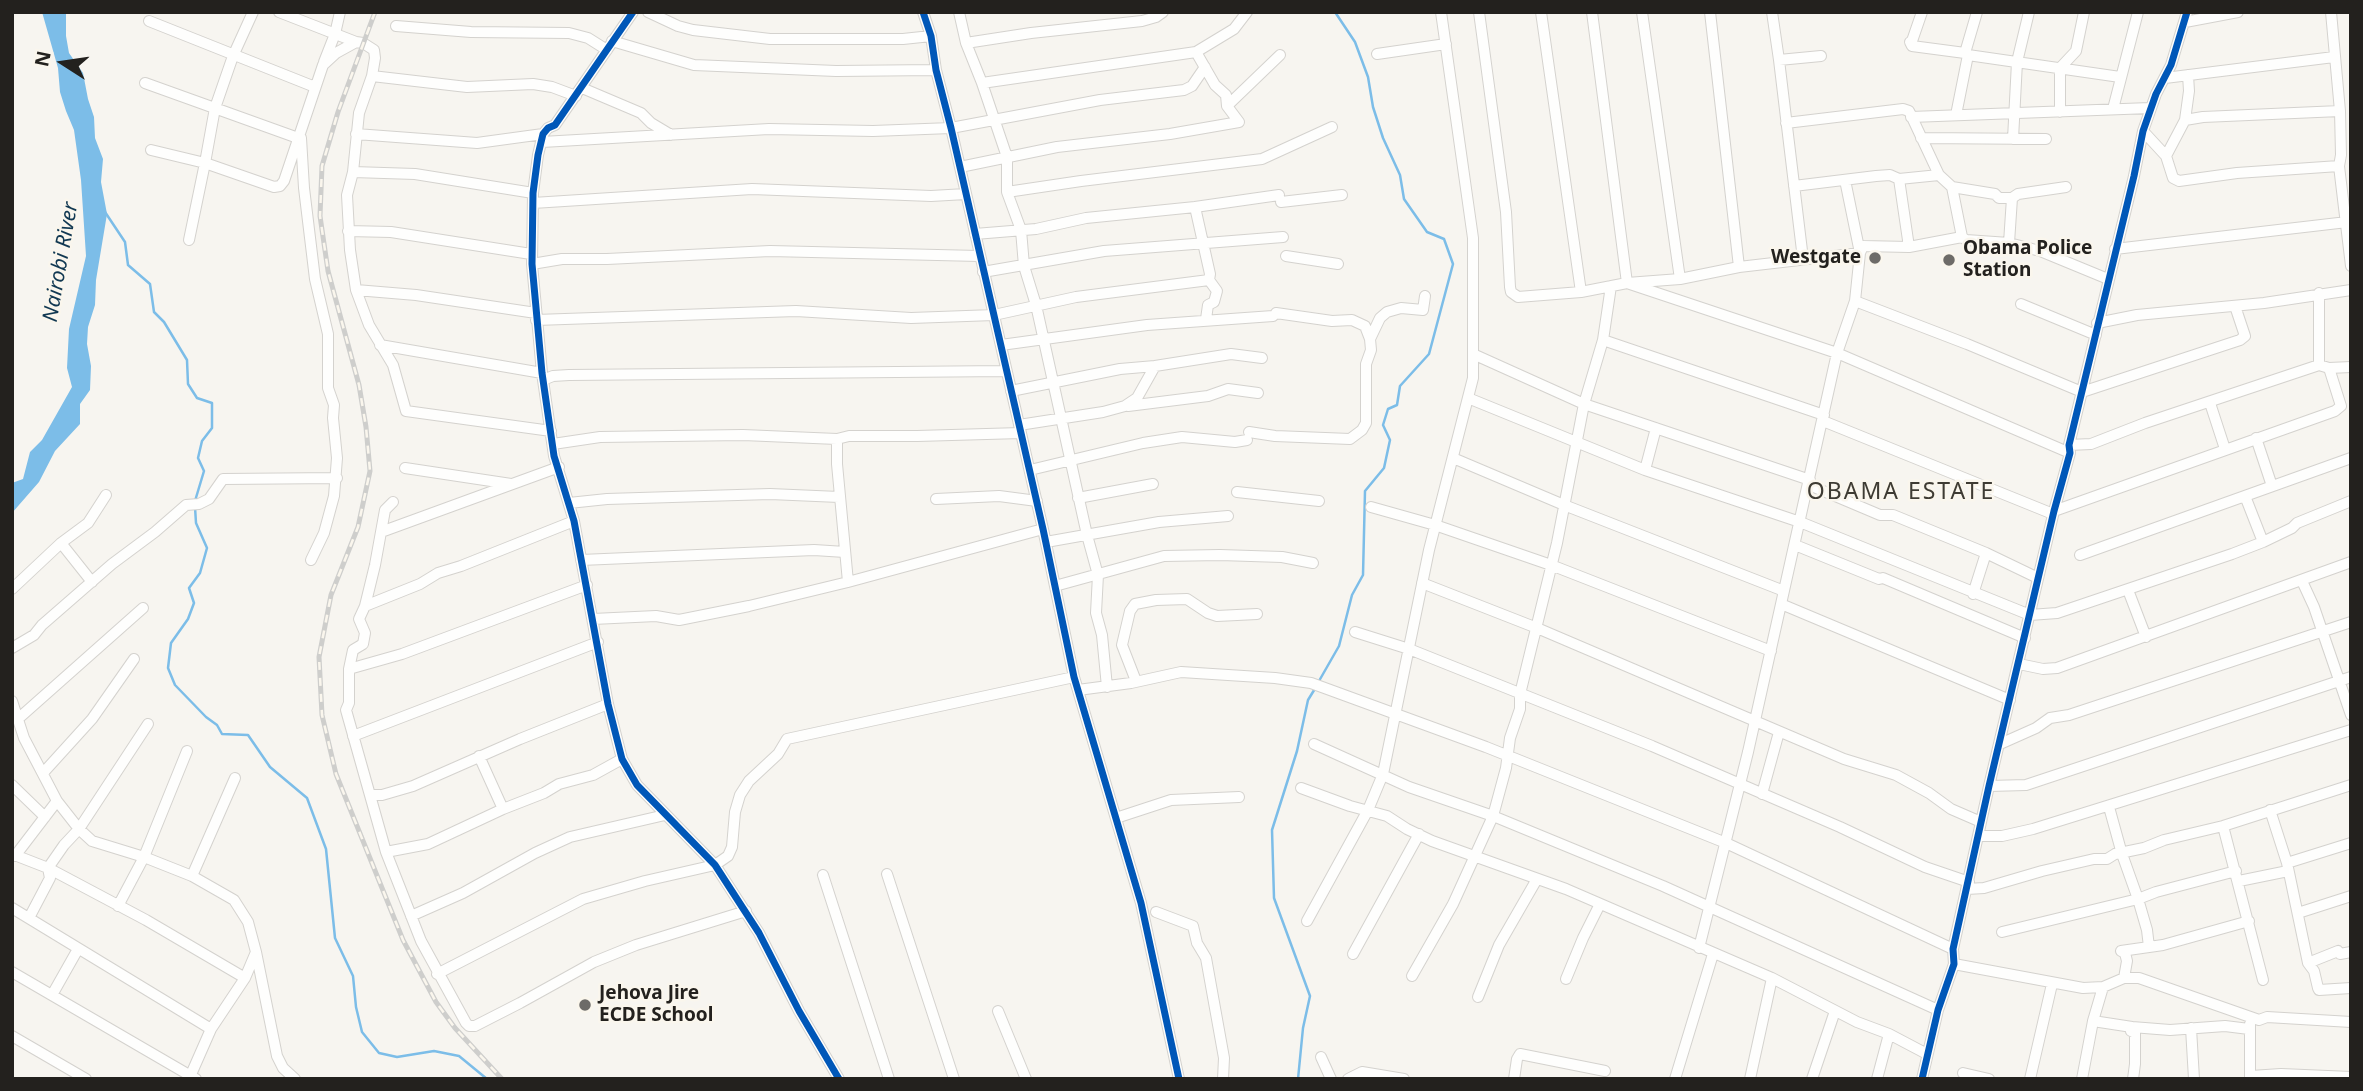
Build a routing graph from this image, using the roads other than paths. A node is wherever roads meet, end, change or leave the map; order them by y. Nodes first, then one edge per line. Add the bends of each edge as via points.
1 (253, 12) edge
2 (279, 12) edge
3 (340, 12) edge
4 (633, 12) edge
5 (648, 12) edge
6 (923, 12) edge
7 (958, 12) edge
8 (1163, 12) edge
9 (1247, 12) edge
10 (1441, 12) edge
11 (1479, 12) edge
12 (1541, 12) edge
13 (1592, 12) edge
14 (1642, 12) edge
15 (1710, 12) edge
16 (1772, 12) edge
17 (1922, 12) edge
18 (1977, 12) edge
19 (2029, 12) edge
20 (2084, 12) edge
21 (2138, 12) edge
22 (2238, 12) edge
23 (2332, 12) edge
24 (2186, 17) edge
25 (149, 21) dead end
26 (396, 26) dead end
27 (335, 34) junction
28 (931, 36) junction
29 (356, 42) junction
30 (966, 43) junction
31 (1446, 44) junction
32 (609, 46) junction
33 (1196, 51) junction
34 (1377, 54) dead end
35 (1967, 54) junction
36 (1280, 55) dead end
37 (233, 56) junction
38 (1821, 56) dead end
39 (2334, 57) junction
40 (1779, 60) junction
41 (2017, 62) junction
42 (323, 65) junction
43 (1205, 67) junction
44 (2060, 68) junction
45 (936, 70) junction
46 (2188, 75) junction
47 (372, 76) junction
48 (2120, 77) junction
49 (2165, 78) junction
50 (2351, 82) edge
51 (145, 83) dead end
52 (982, 83) junction
53 (2337, 83) junction
54 (315, 87) junction
55 (579, 92) junction
56 (1227, 106) junction
57 (215, 108) junction
58 (2150, 108) junction
59 (2113, 109) junction
60 (2340, 111) junction
61 (2060, 112) junction
62 (2014, 113) junction
63 (1956, 115) junction
64 (1911, 117) junction
65 (2185, 120) junction
66 (995, 121) junction
67 (1786, 123) junction
68 (1332, 127) dead end
69 (951, 128) junction
70 (2143, 131) junction
71 (356, 134) junction
72 (299, 135) junction
73 (671, 135) junction
74 (542, 138) junction
75 (1921, 138) junction
76 (2014, 139) junction
77 (2046, 139) dead end
78 (151, 150) dead end
79 (2166, 156) junction
80 (1007, 157) junction
81 (2344, 158) edge
82 (205, 163) junction
83 (960, 167) junction
84 (353, 172) junction
85 (1939, 175) junction
86 (1899, 179) junction
87 (1845, 180) junction
88 (1794, 186) junction
89 (1952, 187) junction
90 (2066, 187) dead end
91 (1007, 192) junction
92 (966, 194) junction
93 (1342, 195) dead end
94 (533, 198) junction
95 (2012, 198) junction
96 (1195, 207) junction
97 (2348, 224) edge
98 (1021, 230) junction
99 (348, 231) junction
100 (975, 234) junction
101 (1283, 237) dead end
102 (1962, 237) junction
103 (189, 240) dead end
104 (1203, 243) junction
105 (2009, 243) junction
106 (1909, 247) junction
107 (2115, 249) junction
108 (1860, 253) junction
109 (979, 256) junction
110 (1286, 256) dead end
111 (531, 259) junction
112 (1803, 259) junction
113 (1338, 264) dead end
114 (1024, 266) junction
115 (2351, 266) edge
116 (1740, 267) junction
117 (984, 272) junction
118 (1680, 279) junction
119 (2108, 279) junction
120 (1209, 280) junction
121 (1628, 283) junction
122 (1611, 286) junction
123 (356, 290) junction
124 (2351, 290) edge
125 (1581, 292) junction
126 (2319, 293) junction
127 (1425, 296) dead end
128 (1855, 301) junction
129 (2021, 304) dead end
130 (1036, 305) junction
131 (2235, 306) junction
132 (994, 315) junction
133 (536, 316) junction
134 (1206, 319) junction
135 (2097, 323) junction
136 (2096, 335) junction
137 (1370, 339) junction
138 (1044, 340) junction
139 (1603, 340) junction
140 (380, 345) junction
141 (1001, 345) junction
142 (1473, 354) junction
143 (1837, 354) junction
144 (1262, 358) dead end
145 (1155, 366) junction
146 (2324, 366) junction
147 (2351, 367) edge
148 (1006, 371) junction
149 (542, 377) junction
150 (1053, 383) junction
151 (1011, 391) junction
152 (2081, 392) junction
153 (1258, 393) dead end
154 (1468, 398) junction
155 (2210, 403) junction
156 (1584, 404) junction
157 (1125, 406) junction
158 (1824, 418) junction
159 (1060, 419) junction
160 (1656, 428) junction
161 (1020, 429) junction
162 (551, 431) junction
163 (2256, 438) junction
164 (837, 439) junction
165 (553, 444) junction
166 (1577, 444) junction
167 (2070, 449) junction
168 (2225, 449) junction
169 (1453, 458) junction
170 (2351, 458) edge
171 (1070, 462) junction
172 (559, 467) junction
173 (405, 468) dead end
174 (1030, 470) junction
175 (1645, 470) junction
176 (337, 478) junction
177 (1809, 483) junction
178 (511, 484) junction
179 (1153, 484) dead end
180 (2272, 486) junction
181 (1237, 492) dead end
182 (106, 495) dead end
183 (2245, 496) junction
184 (839, 498) junction
185 (1078, 498) junction
186 (936, 499) dead end
187 (1037, 501) junction
188 (1319, 501) dead end
189 (2351, 501) edge
190 (393, 502) dead end
191 (569, 503) junction
192 (1564, 505) junction
193 (1371, 507) dead end
194 (2054, 513) junction
195 (1227, 516) dead end
196 (574, 521) junction
197 (1800, 522) junction
198 (1435, 525) junction
199 (1043, 529) junction
200 (381, 532) junction
201 (1087, 535) junction
202 (1046, 542) junction
203 (2263, 542) junction
204 (61, 543) junction
205 (1795, 545) junction
206 (845, 552) junction
207 (1986, 553) junction
208 (2080, 555) dead end
209 (312, 560) dead end
210 (582, 560) junction
211 (2351, 562) edge
212 (1313, 563) dead end
213 (1551, 565) junction
214 (1098, 575) junction
215 (2038, 578) junction
216 (2302, 581) junction
217 (92, 582) junction
218 (848, 582) junction
219 (1422, 583) junction
220 (587, 585) junction
221 (1055, 586) junction
222 (12, 589) edge
223 (2128, 590) junction
224 (1784, 591) junction
225 (1973, 594) junction
226 (1781, 604) junction
227 (365, 606) junction
228 (143, 608) dead end
229 (1257, 614) dead end
230 (2030, 615) junction
231 (593, 619) junction
232 (2351, 622) edge
233 (1537, 628) junction
234 (1355, 632) dead end
235 (2322, 633) junction
236 (2146, 637) junction
237 (2025, 638) junction
238 (597, 642) junction
239 (12, 648) edge
240 (1409, 649) junction
241 (1771, 651) junction
242 (134, 659) dead end
243 (2019, 664) junction
244 (349, 669) junction
245 (1074, 677) junction
246 (2351, 677) edge
247 (1136, 681) junction
248 (2337, 681) junction
249 (1107, 687) junction
250 (1078, 690) junction
251 (1520, 694) junction
252 (2010, 700) junction
253 (12, 701) edge
254 (608, 704) junction
255 (1396, 713) junction
256 (2351, 715) edge
257 (19, 718) junction
258 (1754, 720) junction
259 (148, 724) dead end
260 (2351, 730) edge
261 (1779, 732) junction
262 (353, 736) junction
263 (1314, 744) dead end
264 (2000, 744) junction
265 (187, 751) dead end
266 (1507, 755) junction
267 (479, 756) junction
268 (622, 759) junction
269 (43, 773) junction
270 (1383, 775) junction
271 (236, 778) dead end
272 (1739, 783) junction
273 (12, 785) edge
274 (2351, 785) edge
275 (1989, 786) junction
276 (1301, 788) dead end
277 (1762, 794) junction
278 (370, 795) junction
279 (1239, 797) dead end
280 (57, 801) junction
281 (2109, 807) junction
282 (503, 809) junction
283 (1368, 810) junction
284 (2270, 810) junction
285 (665, 815) junction
286 (1493, 816) junction
287 (46, 817) junction
288 (1116, 818) junction
289 (1981, 822) junction
290 (2223, 826) junction
291 (79, 829) junction
292 (1419, 834) junction
293 (1978, 836) junction
294 (1726, 843) junction
295 (2351, 843) edge
296 (386, 852) junction
297 (14, 855) edge
298 (2122, 855) junction
299 (1475, 856) junction
300 (144, 857) junction
301 (715, 865) junction
302 (2288, 867) junction
303 (48, 868) junction
304 (887, 874) dead end
305 (823, 875) dead end
306 (192, 876) junction
307 (2238, 876) junction
308 (1536, 879) junction
309 (1968, 885) junction
310 (2351, 895) edge
311 (2138, 899) junction
312 (1600, 904) junction
313 (118, 906) junction
314 (1710, 907) junction
315 (12, 908) edge
316 (746, 911) junction
317 (1156, 912) dead end
318 (2298, 913) junction
319 (411, 916) junction
320 (29, 918) junction
321 (1307, 921) dead end
322 (2249, 921) junction
323 (2003, 932) dead end
324 (2148, 947) junction
325 (1699, 948) junction
326 (78, 949) junction
327 (1953, 949) junction
328 (256, 952) junction
329 (2351, 952) edge
330 (1353, 954) dead end
331 (1713, 954) junction
332 (2308, 963) junction
333 (1954, 964) junction
334 (12, 971) edge
335 (437, 974) junction
336 (1412, 976) dead end
337 (245, 978) junction
338 (1772, 978) junction
339 (2124, 978) junction
340 (1566, 979) dead end
341 (2263, 980) dead end
342 (2052, 984) junction
343 (2103, 987) junction
344 (2351, 988) edge
345 (52, 995) junction
346 (1478, 998) dead end
347 (1938, 1010) junction
348 (998, 1011) dead end
349 (1835, 1011) junction
350 (2093, 1021) junction
351 (2351, 1022) edge
352 (2250, 1023) junction
353 (2132, 1027) junction
354 (2191, 1028) junction
355 (211, 1029) junction
356 (1889, 1034) junction
357 (12, 1036) edge
358 (1927, 1054) junction
359 (1321, 1057) dead end
360 (1605, 1071) dead end
361 (1963, 1073) dead end
362 (2250, 1077) edge
363 (2351, 1077) edge
364 (192, 1078) edge
365 (86, 1079) edge
366 (295, 1079) edge
367 (839, 1079) edge
368 (889, 1079) edge
369 (954, 1079) edge
370 (1026, 1079) edge
371 (1179, 1079) edge
372 (1223, 1079) edge
373 (1331, 1079) edge
374 (1348, 1079) edge
375 (1404, 1079) edge
376 (1514, 1079) edge
377 (1675, 1079) edge
378 (1750, 1079) edge
379 (1812, 1079) edge
380 (1877, 1079) edge
381 (1922, 1079) edge
382 (1989, 1079) edge
383 (2030, 1079) edge
384 (2082, 1079) edge
385 (2133, 1079) edge
386 (2194, 1079) edge

1 - 37 street
2 - 27 street
3 - 27 street
4 - 32 street
5 - 28 street via 693,30 770,39
6 - 28 street
7 - 30 street
8 - 30 street via 1142,21
9 - 33 street via 1234,29
10 - 31 street
11 - 125 street via 1506,212 1511,292 1522,298
12 - 125 street
13 - 121 street
14 - 118 street
15 - 116 street
16 - 40 street
17 - 35 street via 1912,46
18 - 35 street
19 - 41 street
20 - 44 street via 2076,51
21 - 48 street
22 - 24 street
23 - 39 street
24 - 49 street
25 - 37 street
26 - 32 street via 569,33
27 - 29 street
27 - 42 street
28 - 45 street
29 - 42 street
29 - 47 street via 374,50
30 - 52 street
31 - 34 street
31 - 142 street via 1473,238
32 - 45 street via 694,65 845,72
32 - 55 street
33 - 43 street
33 - 52 street
35 - 41 street
35 - 63 street
36 - 56 street
37 - 54 street
37 - 57 street
38 - 40 street
39 - 46 street
39 - 53 street
40 - 67 street
41 - 44 street
41 - 62 street
42 - 54 street
43 - 56 street via 1226,95
43 - 66 street via 1184,90 1100,100
44 - 48 street
44 - 61 street
45 - 69 street
46 - 49 street
46 - 65 street
47 - 55 street via 467,87 533,84
47 - 71 street via 361,102
48 - 59 street
49 - 58 street
50 - 53 street
51 - 57 street
52 - 66 street
53 - 60 street
54 - 72 street
55 - 73 street via 640,113
55 - 74 street
56 - 80 street via 1239,122
57 - 72 street
57 - 82 street
58 - 59 street
58 - 70 street
59 - 61 street
60 - 65 street
60 - 81 street
61 - 62 street
62 - 63 street
62 - 76 street
63 - 64 street
64 - 67 street via 1903,109
64 - 75 street
65 - 79 street
66 - 69 street
66 - 80 street
67 - 88 street
68 - 91 street via 1262,159
69 - 73 street via 769,129
69 - 83 street
70 - 79 street
70 - 107 street
71 - 74 street via 477,143
71 - 84 street
72 - 82 street via 284,181 277,187
72 - 176 street via 314,279 328,334
73 - 74 street
74 - 94 street
75 - 76 street
75 - 85 street
76 - 77 street
78 - 82 street
79 - 81 street via 2173,178 2185,182
80 - 83 street
80 - 91 street
81 - 97 street
82 - 103 street
83 - 92 street
84 - 94 street via 415,173
84 - 99 street via 346,201
85 - 86 street
85 - 89 street
86 - 87 street via 1890,175
86 - 106 street
87 - 88 street
87 - 108 street
88 - 112 street
89 - 95 street
89 - 102 street
90 - 95 street
91 - 98 street
92 - 94 street via 752,189
92 - 100 street
93 - 96 street
94 - 111 street
95 - 105 street
96 - 98 street
96 - 104 street
97 - 107 street
97 - 115 street
98 - 100 street
98 - 114 street
99 - 111 street via 391,232
99 - 123 street
100 - 109 street
101 - 104 street
102 - 105 street
102 - 106 street
104 - 114 street via 1104,251
104 - 120 street
105 - 119 street via 2053,255
106 - 108 street via 1863,246
107 - 119 street
108 - 112 street
108 - 128 street
109 - 111 street via 770,251
109 - 117 street
110 - 113 street
111 - 133 street
112 - 116 street
114 - 117 street
114 - 130 street
116 - 118 street
117 - 132 street
118 - 121 street
119 - 135 street
120 - 130 street
120 - 134 street via 1217,291
121 - 122 street
121 - 143 street
122 - 125 street
122 - 139 street
123 - 133 street
123 - 140 street
124 - 126 street
126 - 131 street
126 - 146 street
127 - 137 street via 1423,310 1387,312
128 - 143 street
128 - 152 street
129 - 136 street
130 - 132 street
130 - 138 street
131 - 135 street via 2117,317
131 - 152 street via 2245,337 2240,340
132 - 133 street via 911,318 796,311
132 - 141 street
133 - 149 street
134 - 137 street via 1274,314 1352,320 1365,326
134 - 138 street
135 - 136 street
136 - 152 street
137 - 171 street via 1366,423 1350,439 1248,436 1228,442 1182,437
138 - 141 street
138 - 150 street
139 - 156 street
139 - 158 street
140 - 149 street
140 - 162 street via 398,378 406,411
141 - 148 street
142 - 154 street
142 - 156 street
143 - 158 street
143 - 167 street
144 - 145 street via 1231,354
145 - 150 street
145 - 157 street via 1137,398
146 - 147 street
146 - 155 street
146 - 163 street via 2340,405 2332,412
148 - 149 street
148 - 151 street
149 - 162 street
150 - 151 street
150 - 159 street
151 - 161 street
152 - 167 street
153 - 157 street via 1228,389 1208,396
154 - 166 street
154 - 169 street
155 - 167 street
155 - 168 street
156 - 160 street
156 - 166 street
157 - 159 street
158 - 177 street
158 - 194 street
159 - 161 street
159 - 171 street
160 - 175 street
160 - 177 street
161 - 164 street
161 - 174 street
162 - 165 street
163 - 168 street
163 - 180 street
164 - 165 street via 600,436
164 - 184 street
165 - 172 street
166 - 175 street
166 - 192 street
167 - 194 street
168 - 194 street
169 - 192 street
169 - 198 street
170 - 180 street
171 - 174 street
171 - 185 street
172 - 178 street
172 - 191 street
173 - 178 street
174 - 187 street
175 - 197 street
176 - 209 street via 329,519
176 - 217 street via 227,478 209,499 186,505
177 - 197 street
177 - 207 street
178 - 200 street
179 - 185 street
180 - 183 street
181 - 188 street
182 - 204 street via 88,523
183 - 203 street
183 - 208 street
184 - 191 street via 770,494
184 - 206 street
185 - 201 street
186 - 187 street via 999,496
187 - 199 street
189 - 203 street
190 - 200 street via 385,510
191 - 196 street
192 - 213 street
192 - 224 street
193 - 198 street
194 - 215 street
195 - 201 street
196 - 210 street
196 - 227 street
197 - 205 street
197 - 225 street
198 - 213 street
198 - 219 street
199 - 202 street
199 - 218 street
200 - 227 street
201 - 202 street
201 - 214 street
202 - 221 street
203 - 223 street
204 - 217 street
204 - 222 street
205 - 224 street
205 - 237 street
206 - 210 street
206 - 218 street
207 - 215 street
207 - 225 street
210 - 220 street
211 - 216 street
212 - 214 street via 1271,556 1164,556
213 - 233 street
213 - 241 street
214 - 221 street
214 - 249 street via 1096,613
215 - 230 street
216 - 235 street
216 - 236 street
217 - 239 street via 34,635
218 - 231 street via 679,620 656,616
219 - 233 street
219 - 240 street
220 - 231 street
220 - 244 street
221 - 245 street
223 - 230 street via 2057,613
223 - 236 street
224 - 226 street
225 - 230 street
226 - 241 street
226 - 252 street
227 - 244 street via 359,619 365,633 363,644 353,650
228 - 257 street
229 - 247 street via 1217,616 1187,599 1135,604 1122,645
230 - 237 street
231 - 238 street
232 - 235 street
233 - 251 street
233 - 258 street
234 - 240 street
235 - 248 street
235 - 264 street via 2050,718
236 - 243 street via 2057,668
237 - 243 street
238 - 254 street
238 - 262 street
240 - 251 street
240 - 255 street
241 - 258 street
242 - 269 street via 92,719
243 - 252 street
244 - 262 street via 346,710
245 - 250 street
245 - 301 street via 787,739 740,795 732,848
246 - 248 street
247 - 249 street
247 - 255 street via 1181,672 1275,678 1316,685
248 - 256 street
248 - 275 street via 2026,785
249 - 250 street
250 - 288 street
251 - 266 street
251 - 272 street
252 - 264 street
253 - 257 street
254 - 267 street
254 - 268 street
255 - 266 street
255 - 270 street
257 - 269 street
258 - 261 street
258 - 272 street
259 - 291 street
260 - 281 street
261 - 277 street
261 - 289 street via 1896,775
262 - 278 street
263 - 270 street
264 - 275 street
265 - 300 street
266 - 286 street
266 - 294 street
267 - 278 street via 413,786
267 - 282 street
268 - 282 street via 593,775 559,784
268 - 285 street via 637,785
269 - 280 street
270 - 283 street
270 - 286 street
271 - 306 street
272 - 277 street
272 - 294 street
273 - 287 street
274 - 284 street
275 - 289 street
276 - 283 street
277 - 309 street
278 - 296 street
279 - 288 street via 1171,800
280 - 287 street
280 - 291 street
281 - 293 street via 2014,834
281 - 298 street
282 - 296 street via 428,844
283 - 292 street
283 - 321 street
284 - 290 street
284 - 302 street
285 - 301 street
285 - 319 street via 570,838
286 - 299 street
286 - 314 street
287 - 297 street
288 - 371 street via 1141,903
289 - 293 street
290 - 298 street
290 - 307 street
291 - 300 street via 92,841
291 - 303 street
292 - 299 street
292 - 330 street
293 - 309 street
294 - 314 street
294 - 327 street
295 - 302 street
296 - 319 street
297 - 303 street
298 - 309 street via 1984,888
298 - 311 street
299 - 308 street
299 - 336 street
300 - 306 street
300 - 313 street
301 - 316 street
301 - 335 street via 583,900
302 - 307 street
302 - 318 street
303 - 313 street
303 - 320 street via 50,877
304 - 369 street
305 - 368 street
306 - 328 street via 234,900 248,922
307 - 311 street
307 - 322 street
308 - 312 street
308 - 346 street via 1499,945
309 - 327 street
310 - 318 street
311 - 323 street
311 - 324 street
312 - 325 street
312 - 340 street
313 - 337 street
314 - 325 street
314 - 347 street
315 - 320 street
316 - 335 street via 594,962 475,1026 466,1023
316 - 367 street
317 - 372 street via 1193,926 1206,958 1224,1058
318 - 332 street
319 - 335 street
320 - 326 street
322 - 324 street
322 - 341 street
324 - 339 street via 2121,951 2127,961
325 - 331 street
326 - 345 street
326 - 355 street
327 - 333 street
328 - 337 street
328 - 366 street via 276,1056
329 - 332 street via 2338,951
331 - 338 street
331 - 377 street
332 - 344 street via 2319,990
333 - 342 street
333 - 347 street
334 - 345 street
337 - 355 street
338 - 349 street
338 - 378 street
339 - 343 street
339 - 352 street via 2146,979
342 - 343 street
342 - 383 street
343 - 350 street
345 - 364 street
347 - 358 street
348 - 370 street
349 - 356 street
349 - 379 street
350 - 353 street
350 - 384 street
351 - 352 street
352 - 354 street
352 - 362 street
353 - 354 street
353 - 385 street
354 - 386 street
355 - 364 street
356 - 358 street
356 - 380 street
357 - 365 street
358 - 381 street
359 - 373 street
360 - 376 street via 1520,1054
361 - 382 street
362 - 363 street
374 - 375 street via 1362,1072

